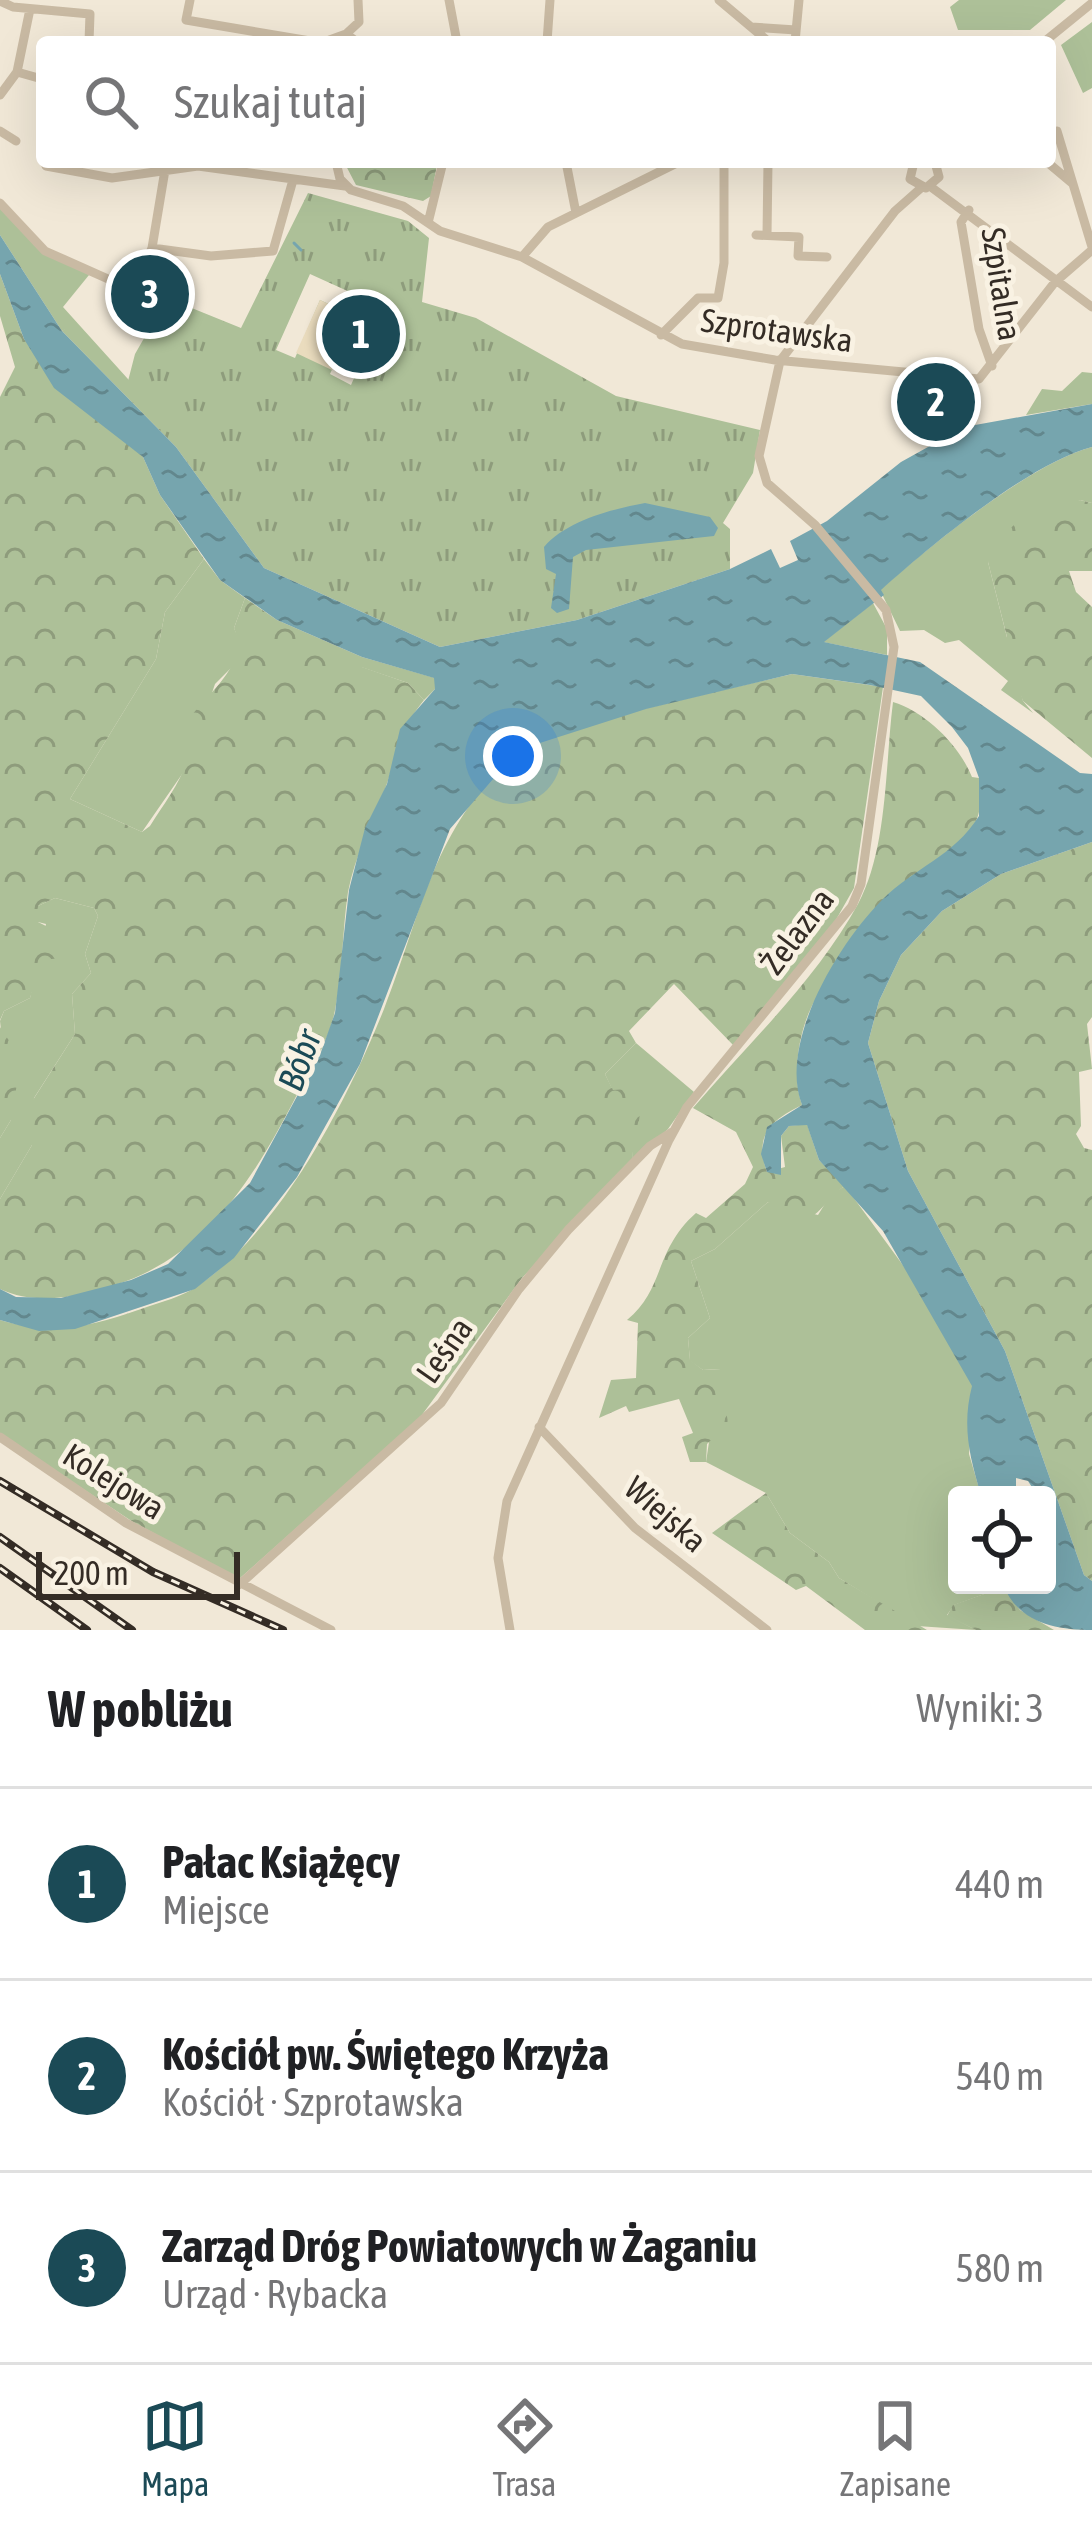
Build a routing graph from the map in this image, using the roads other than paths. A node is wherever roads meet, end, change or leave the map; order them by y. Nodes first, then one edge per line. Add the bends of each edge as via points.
1 (190, 0) edge
2 (358, 0) edge
3 (449, 0) edge
4 (550, 0) edge
5 (719, 0) edge
6 (799, 0) edge
7 (0, 1) edge
8 (100, 1) edge
9 (1092, 3) edge
10 (30, 8) junction
11 (90, 14) junction
12 (752, 27) junction
13 (346, 34) junction
14 (89, 36) edge
15 (282, 36) edge
16 (340, 36) edge
17 (349, 36) edge
18 (456, 36) edge
19 (547, 36) edge
20 (762, 36) edge
21 (795, 36) edge
22 (1051, 36) edge
23 (17, 72) junction
24 (36, 78) edge
25 (0, 95) edge
26 (0, 131) edge
27 (1056, 140) edge
28 (16, 141) dead end
29 (57, 168) edge
30 (182, 168) edge
31 (212, 168) edge
32 (338, 168) edge
33 (442, 168) edge
34 (567, 168) edge
35 (668, 168) edge
36 (724, 168) edge
37 (768, 168) edge
38 (910, 168) edge
39 (1054, 168) edge
40 (165, 170) junction
41 (934, 173) edge
42 (293, 180) junction
43 (1072, 183) junction
44 (345, 186) junction
45 (0, 202) edge
46 (964, 207) junction
47 (895, 211) junction
48 (576, 213) junction
49 (428, 223) junction
50 (152, 248) junction
51 (1092, 248) edge
52 (522, 257) junction
53 (827, 257) dead end
54 (1055, 282) junction
55 (1092, 307) edge
56 (661, 335) junction
57 (780, 361) junction
58 (992, 366) junction
59 (674, 1131) junction
60 (539, 1427) junction
61 (0, 1437) edge
62 (239, 1585) junction
63 (509, 1627) edge
64 (332, 1630) edge
65 (767, 1630) edge

1 - 15 street via 186,20
2 - 13 street via 360,20
3 - 18 street
4 - 19 street
5 - 12 street
6 - 21 street
7 - 10 street
8 - 11 street
9 - 22 street
10 - 11 street
10 - 23 street
11 - 14 street
12 - 20 street
12 - 21 street
13 - 16 street
13 - 17 street
23 - 24 street
23 - 25 street
26 - 28 street
27 - 43 street
29 - 40 street, Szprotawska via 112,178
30 - 40 street, Szprotawska
31 - 42 street, Szprotawska
32 - 44 street
33 - 49 street
34 - 48 street
35 - 48 street
36 - 56 street, Szprotawska via 718,298 698,298
37 - 53 street via 762,235 799,237 799,256
38 - 41 street
38 - 47 street
39 - 43 street
40 - 50 street
41 - 46 street
41 - 47 street
42 - 44 street, Szprotawska
42 - 50 street via 273,251 212,256
43 - 51 street
44 - 49 street, Szprotawska
45 - 50 street via 47,253 135,291
46 - 54 street
46 - 58 street, Szpitalna
47 - 57 street, Żelazna
48 - 52 street via 537,236
49 - 52 street, Szprotawska
51 - 54 street
52 - 56 street, Szprotawska
54 - 55 street
54 - 58 street
56 - 57 street, Szprotawska
57 - 58 street, Szprotawska via 962,381
57 - 59 street, Żelazna via 760,471 879,600 895,647 856,898
59 - 60 street, Żelazna
59 - 62 street, Leśna via 555,1245 440,1403
60 - 63 street, Żelazna via 499,1538
60 - 65 street, Wiejska via 635,1528
61 - 62 street, Kolejowa via 64,1485
62 - 64 street, Kolejowa

